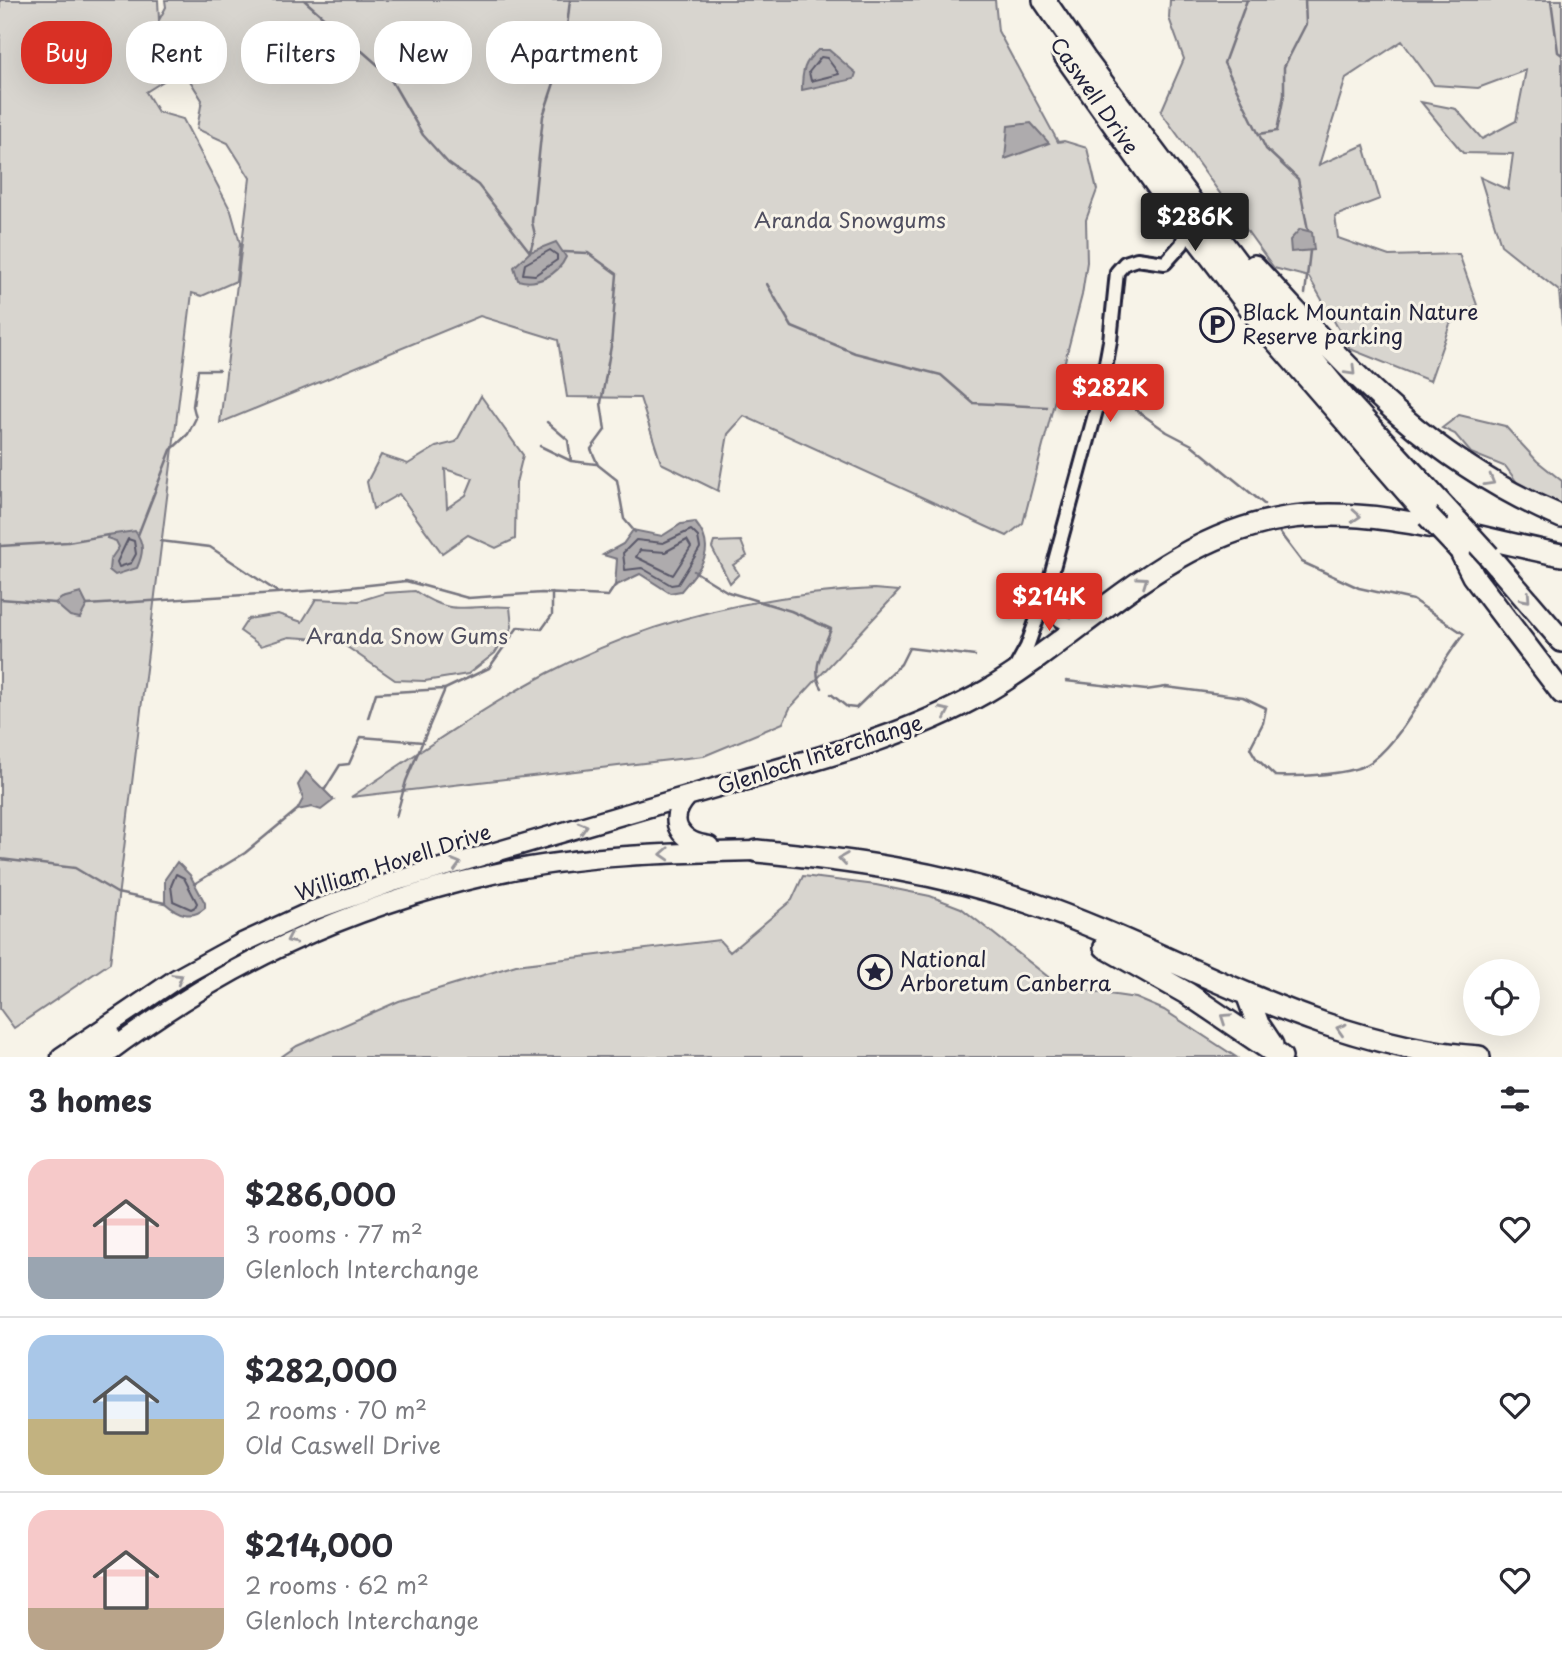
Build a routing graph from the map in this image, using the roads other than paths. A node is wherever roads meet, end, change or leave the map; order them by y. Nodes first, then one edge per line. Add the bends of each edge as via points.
1 (1027, 0) edge
2 (1044, 0) edge
3 (1129, 118) junction
4 (1187, 225) junction
5 (1562, 517) edge
6 (1460, 550) junction
7 (1558, 555) edge
8 (1047, 590) junction
9 (1088, 621) junction
10 (1562, 641) edge
11 (1562, 667) edge
12 (1007, 678) junction
13 (1562, 692) edge
14 (734, 782) joint
15 (687, 797) junction
16 (757, 851) junction
17 (881, 864) junction
18 (192, 994) junction
19 (1247, 994) junction
20 (61, 1057) edge
21 (82, 1057) edge
22 (102, 1057) edge
23 (1282, 1057) edge
24 (1479, 1057) edge

1 - 4 highway, Caswell Drive
2 - 3 highway
3 -> 5 highway via 1148,135 1224,232 1390,409 1491,483
3 -> 10 highway, bridge via 1314,362
4 - 6 highway, bridge via 1292,360
4 - 8 street via 1182,244 1165,263 1137,259 1117,272 1103,381
6 - 11 highway
6 - 13 highway via 1473,576
9 -> 7 highway, Glenloch Interchange via 1188,551 1236,530 1285,518 1367,517
8 - 9 street via 1048,606 1056,618 1074,625
8 - 12 street via 1027,647
9 - 12 highway, Glenloch Interchange
14 -> 12 highway, Glenloch Interchange via 923,723
14 - 15 main road, Glenloch Interchange
15 - 16 main road via 678,816 685,839
20 -> 15 main road, William Hovell Drive via 176,979 312,911
17 -> 16 highway
16 -> 18 main road, William Hovell Drive via 618,857 494,874 415,894 319,927 258,955
17 - 19 highway via 1028,902
23 -> 17 highway via 1188,994 1088,939 1003,904
18 - 21 main road via 156,1007
18 - 22 main road, William Hovell Drive
19 - 23 highway via 1262,1031
24 -> 19 highway via 1363,1036

